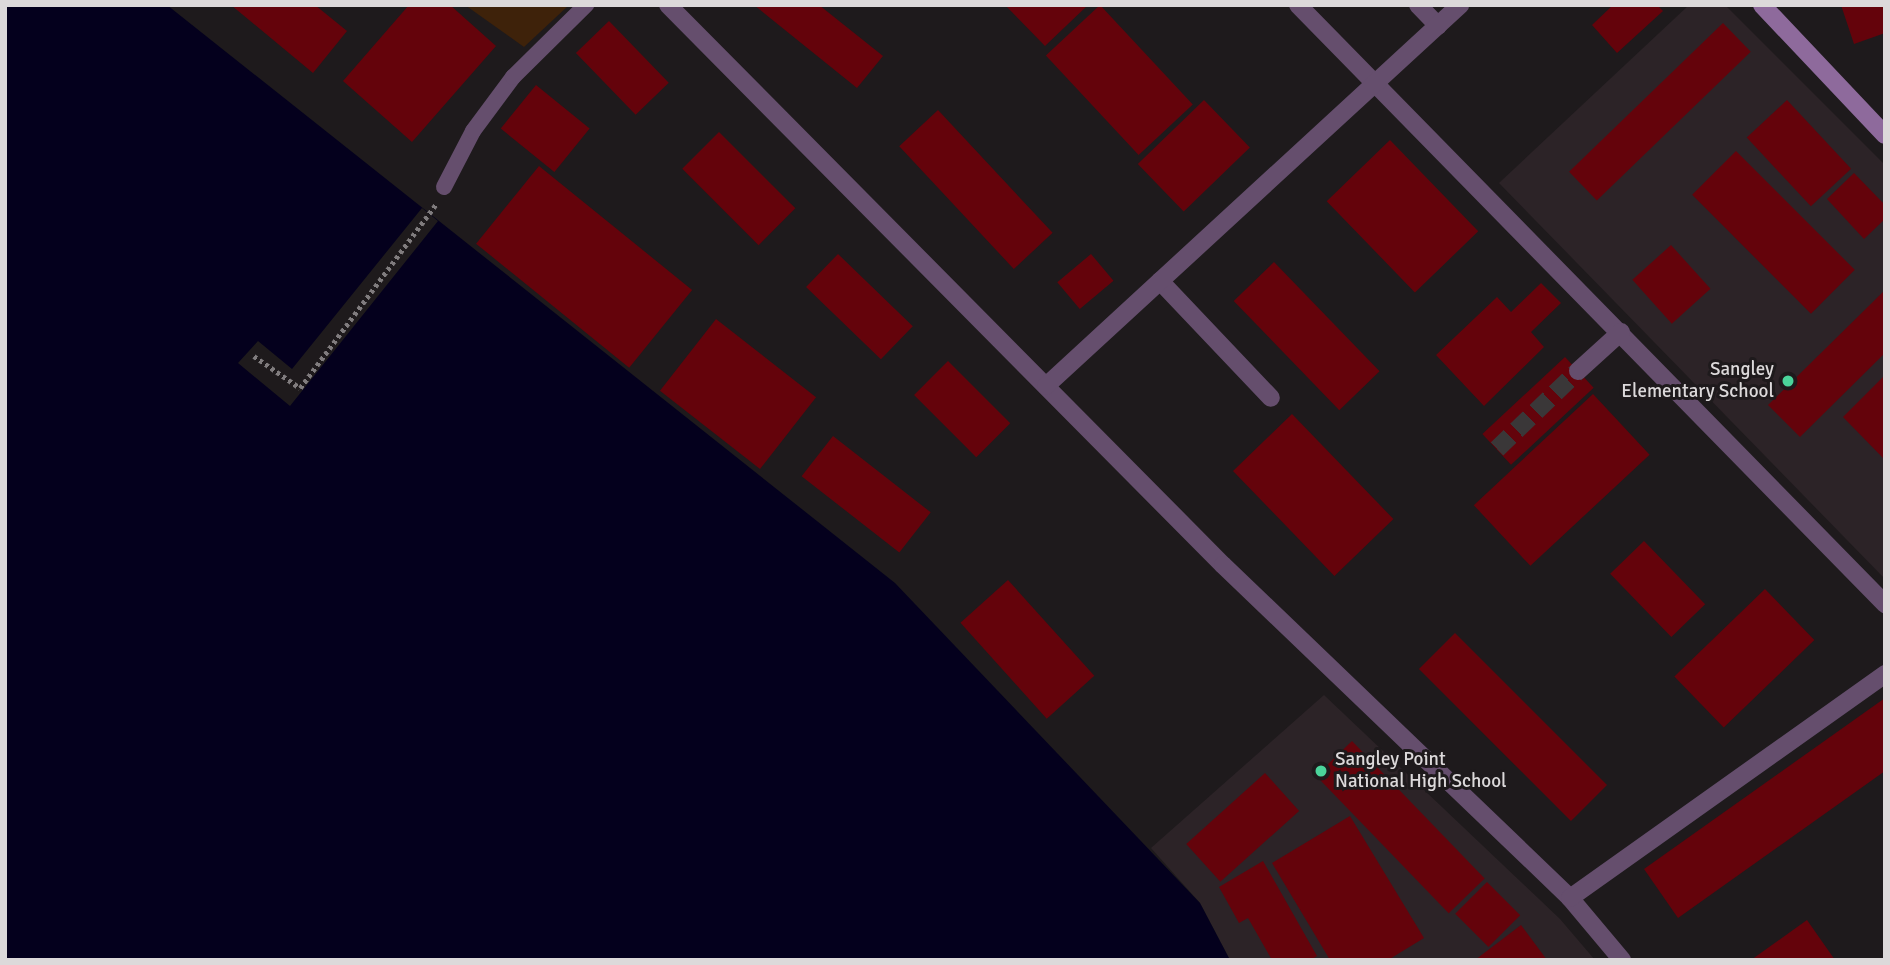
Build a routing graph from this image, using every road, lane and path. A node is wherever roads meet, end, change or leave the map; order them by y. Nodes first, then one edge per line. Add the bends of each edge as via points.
1 (586, 5) edge
2 (668, 5) edge
3 (1298, 5) edge
4 (1418, 5) edge
5 (1460, 5) edge
6 (1762, 5) edge
7 (1438, 26) junction
8 (1375, 88) junction
9 (1878, 119) edge
10 (1885, 135) edge
11 (444, 187) joint
12 (1160, 281) junction
13 (1620, 332) junction
14 (254, 356) dead end
15 (1578, 371) tunnel mouth
16 (1046, 386) junction
17 (1271, 398) dead end
18 (1885, 604) edge
19 (1885, 674) edge
20 (1570, 898) junction
21 (1622, 960) edge

1 - 11 lane via 513,76 473,131
2 - 16 street
3 - 8 street
4 - 7 street
5 - 7 street
6 - 9 street
7 - 8 street
8 - 12 street
8 - 13 street
9 - 10 street
11 - 14 path via 430,215 300,388
12 - 16 street
12 - 17 street
13 - 15 street
13 - 18 street
16 - 20 street via 1223,565
19 - 20 street
20 - 21 street

